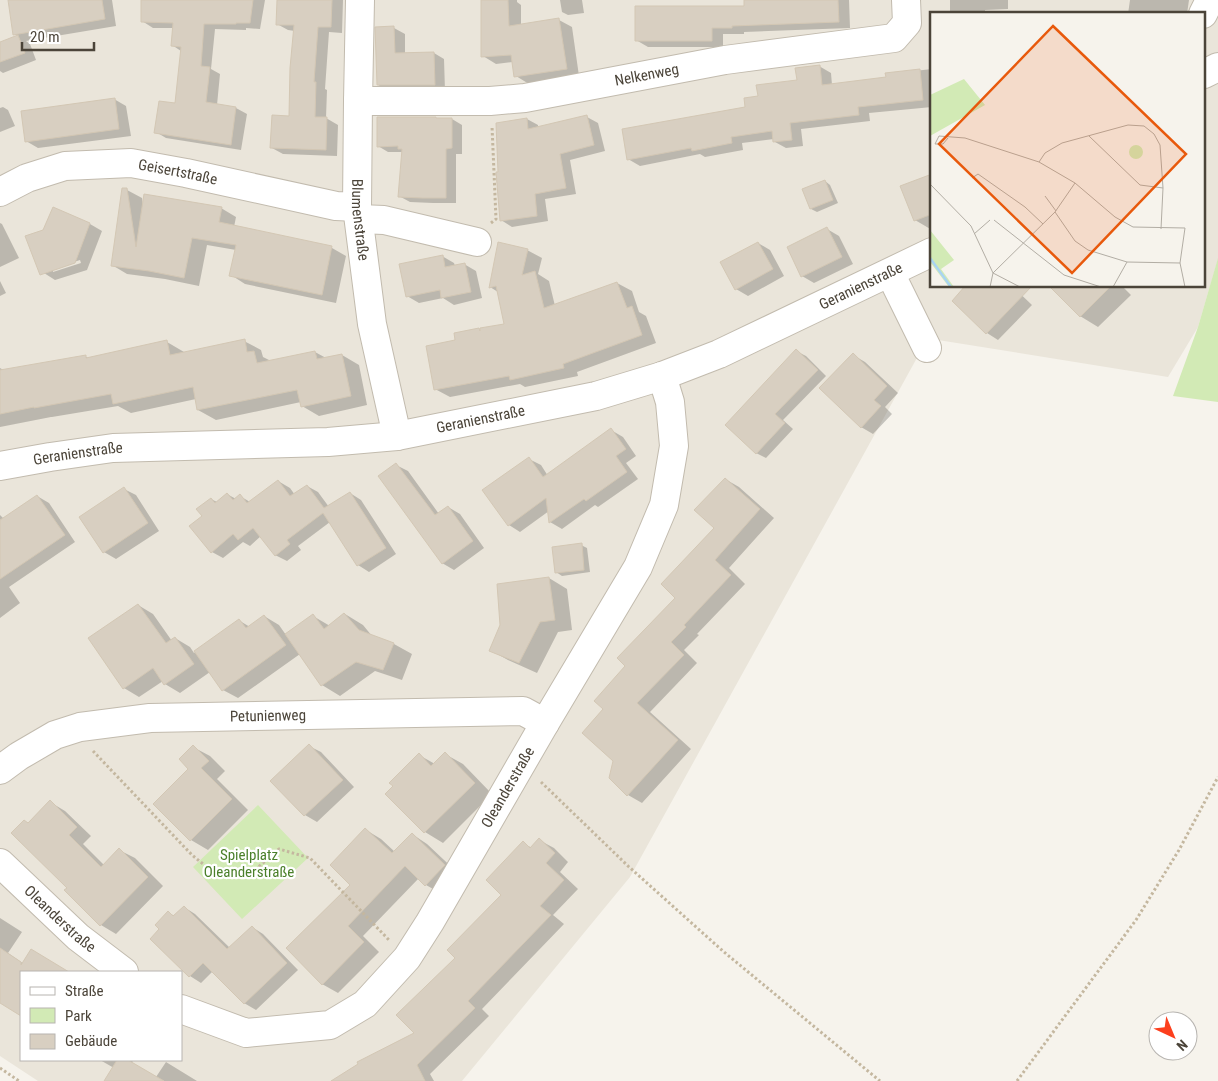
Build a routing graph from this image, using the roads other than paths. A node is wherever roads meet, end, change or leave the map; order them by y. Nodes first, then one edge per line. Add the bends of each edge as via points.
1 (360, 0) edge
2 (906, 0) edge
3 (1210, 0) edge
4 (1204, 12) edge
5 (1218, 67) edge
6 (1206, 73) edge
7 (358, 101) junction
8 (0, 192) edge
9 (358, 213) junction
10 (478, 242) road end
11 (930, 253) edge
12 (890, 273) junction
13 (927, 348) dead end
14 (662, 376) junction
15 (396, 436) junction
16 (0, 466) edge
17 (545, 724) junction
18 (0, 770) edge
19 (0, 863) edge
20 (123, 971) edge
21 (182, 1010) edge

1 - 7 street, Blumenstraße
2 - 7 street, Nelkenweg via 907,23 894,38 725,60 525,98
3 - 4 street
5 - 6 street
7 - 9 street, Blumenstraße
8 - 9 street, Geisertstraße via 27,178 65,166 131,163
9 - 10 street, Geisertstraße
9 - 15 street, Blumenstraße via 372,324
11 - 12 street, Geranienstraße
12 - 13 street
12 - 14 street, Geranienstraße via 719,354
14 - 15 street, Geranienstraße via 596,396
14 - 17 street, Oleanderstraße via 670,402 674,446 664,504 638,567
15 - 16 street, Geranienstraße via 328,442 113,448
17 - 18 street, Petunienweg via 523,711 150,718 80,727 55,735
17 - 21 street, Oleanderstraße via 407,958 365,1004 330,1026 246,1033
19 - 20 street, Oleanderstraße via 78,937

